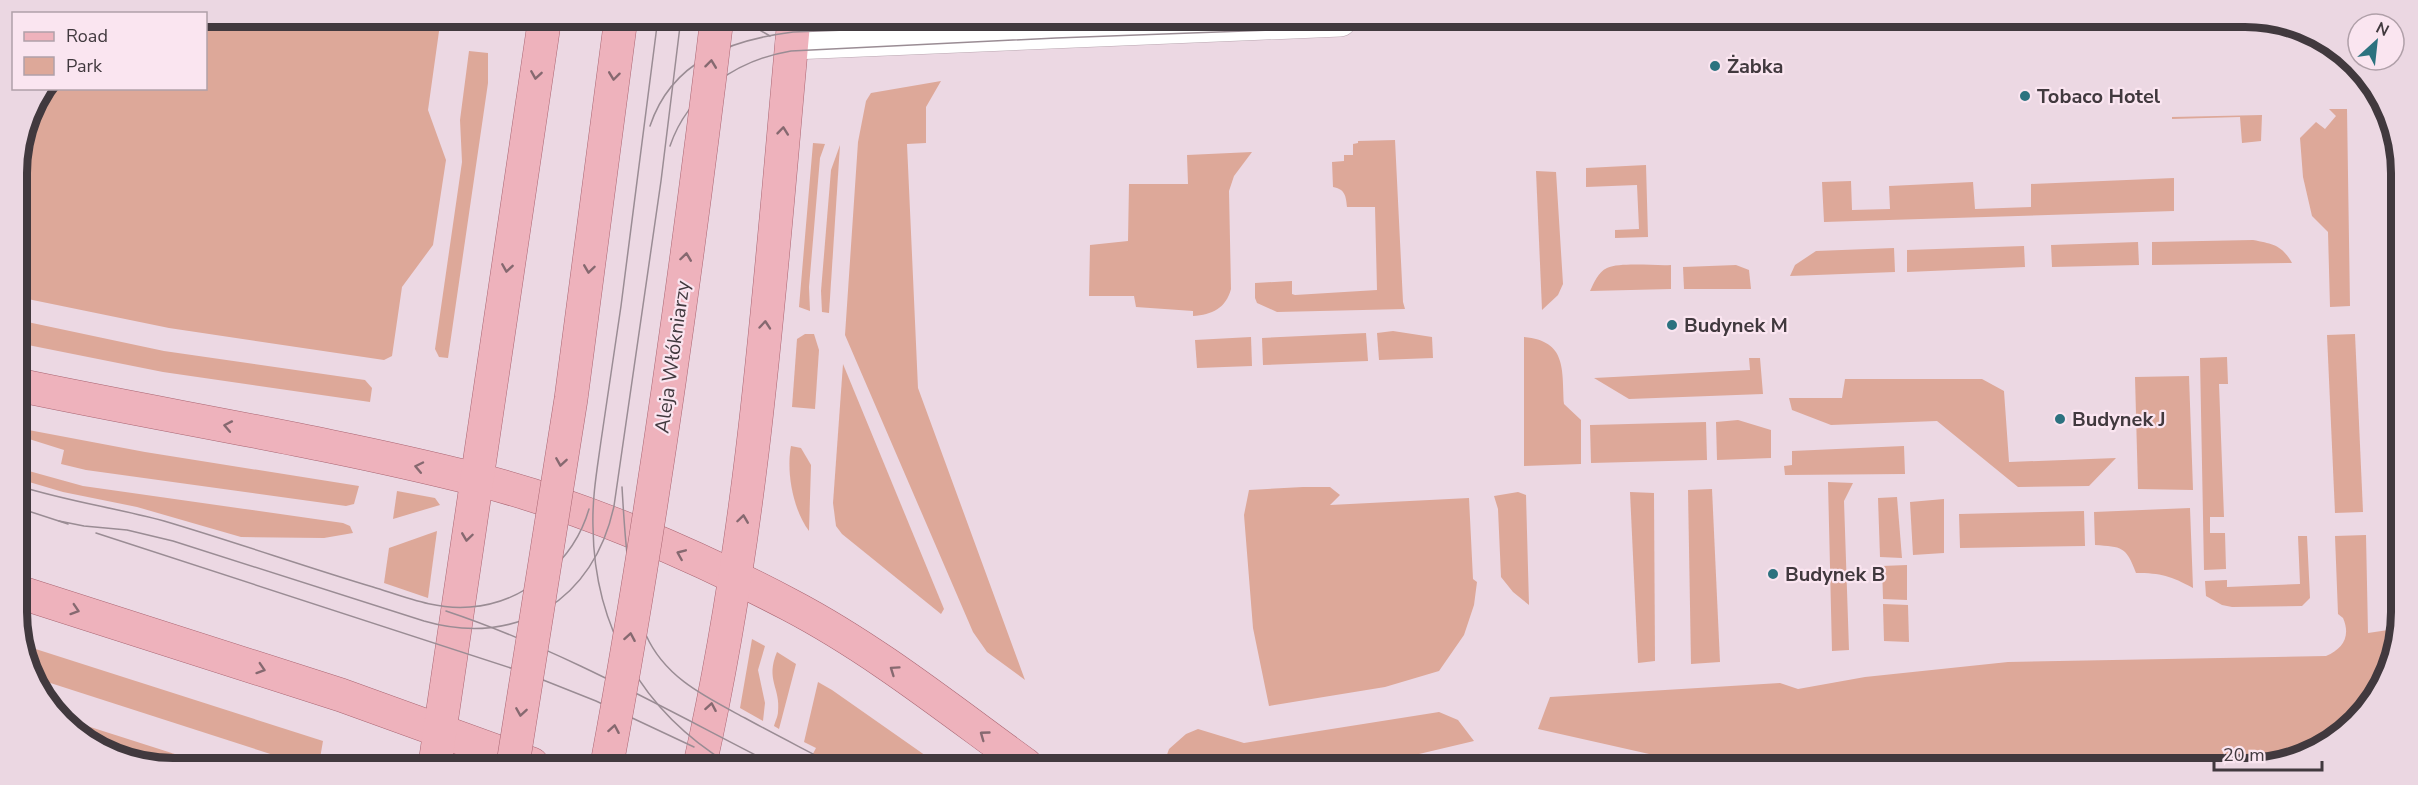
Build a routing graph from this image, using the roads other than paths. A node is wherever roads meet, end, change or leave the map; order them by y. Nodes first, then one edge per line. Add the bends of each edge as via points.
1 (544, 27) edge
2 (620, 27) edge
3 (716, 27) edge
4 (904, 27) edge
5 (793, 30) edge
6 (27, 387) edge
7 (476, 479) junction
8 (735, 577) junction
9 (27, 595) edge
10 (440, 730) junction
11 (436, 758) edge
12 (514, 758) edge
13 (516, 758) edge
14 (608, 758) edge
15 (701, 758) edge
16 (1016, 758) edge

1 -> 7 main road
2 -> 12 main road, bridge via 572,387
14 -> 3 main road, Aleja Włókniarzy, bridge via 665,415
4 - 5 street
8 -> 5 main road via 754,435
7 -> 6 main road via 332,446
8 -> 7 main road via 592,517
7 -> 10 main road
15 -> 8 main road
16 -> 8 main road via 838,633
9 -> 10 main road
10 - 11 main road
10 - 13 main road

